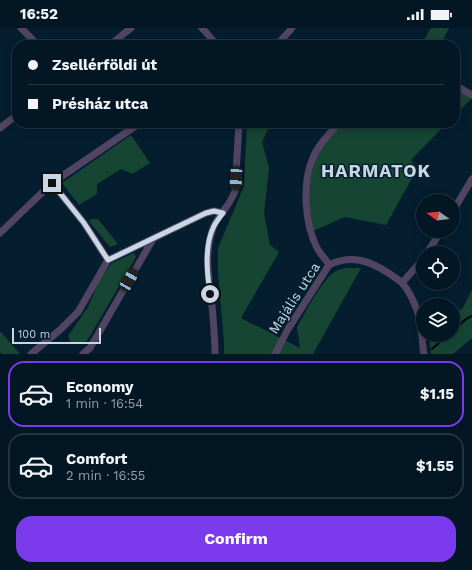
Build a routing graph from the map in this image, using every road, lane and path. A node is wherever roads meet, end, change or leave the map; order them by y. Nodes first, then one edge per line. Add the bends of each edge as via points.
1 (21, 28) edge
2 (131, 28) edge
3 (202, 28) edge
4 (292, 28) edge
5 (33, 40) edge
6 (116, 40) edge
7 (213, 40) edge
8 (281, 40) edge
9 (460, 88) edge
10 (472, 94) edge
11 (12, 119) edge
12 (0, 128) edge
13 (133, 128) edge
14 (239, 128) edge
15 (335, 128) edge
16 (472, 179) edge
17 (52, 183) junction
18 (460, 199) edge
19 (223, 213) junction
20 (0, 233) edge
21 (153, 239) junction
22 (108, 260) junction
23 (329, 266) junction
24 (416, 267) edge
25 (402, 283) junction
26 (31, 354) edge
27 (83, 354) edge
28 (216, 354) edge
29 (275, 354) edge
30 (424, 354) edge

1 - 5 street
2 - 6 street
3 - 7 street
4 - 8 street
9 - 10 street
11 - 12 street
13 - 17 street
14 - 19 street via 235,191
15 - 23 street via 312,161 306,202 311,232 317,248
16 - 18 street
17 - 20 street
17 - 22 street via 84,223
19 - 21 street via 206,213
19 - 28 street via 214,227 208,248 207,271
21 - 22 street
21 - 27 street via 90,348
22 - 26 street via 78,312
23 - 25 street, Majális utca via 347,259 371,263
23 - 29 street, Majális utca
24 - 25 street
25 - 30 street, Majális utca via 419,317

